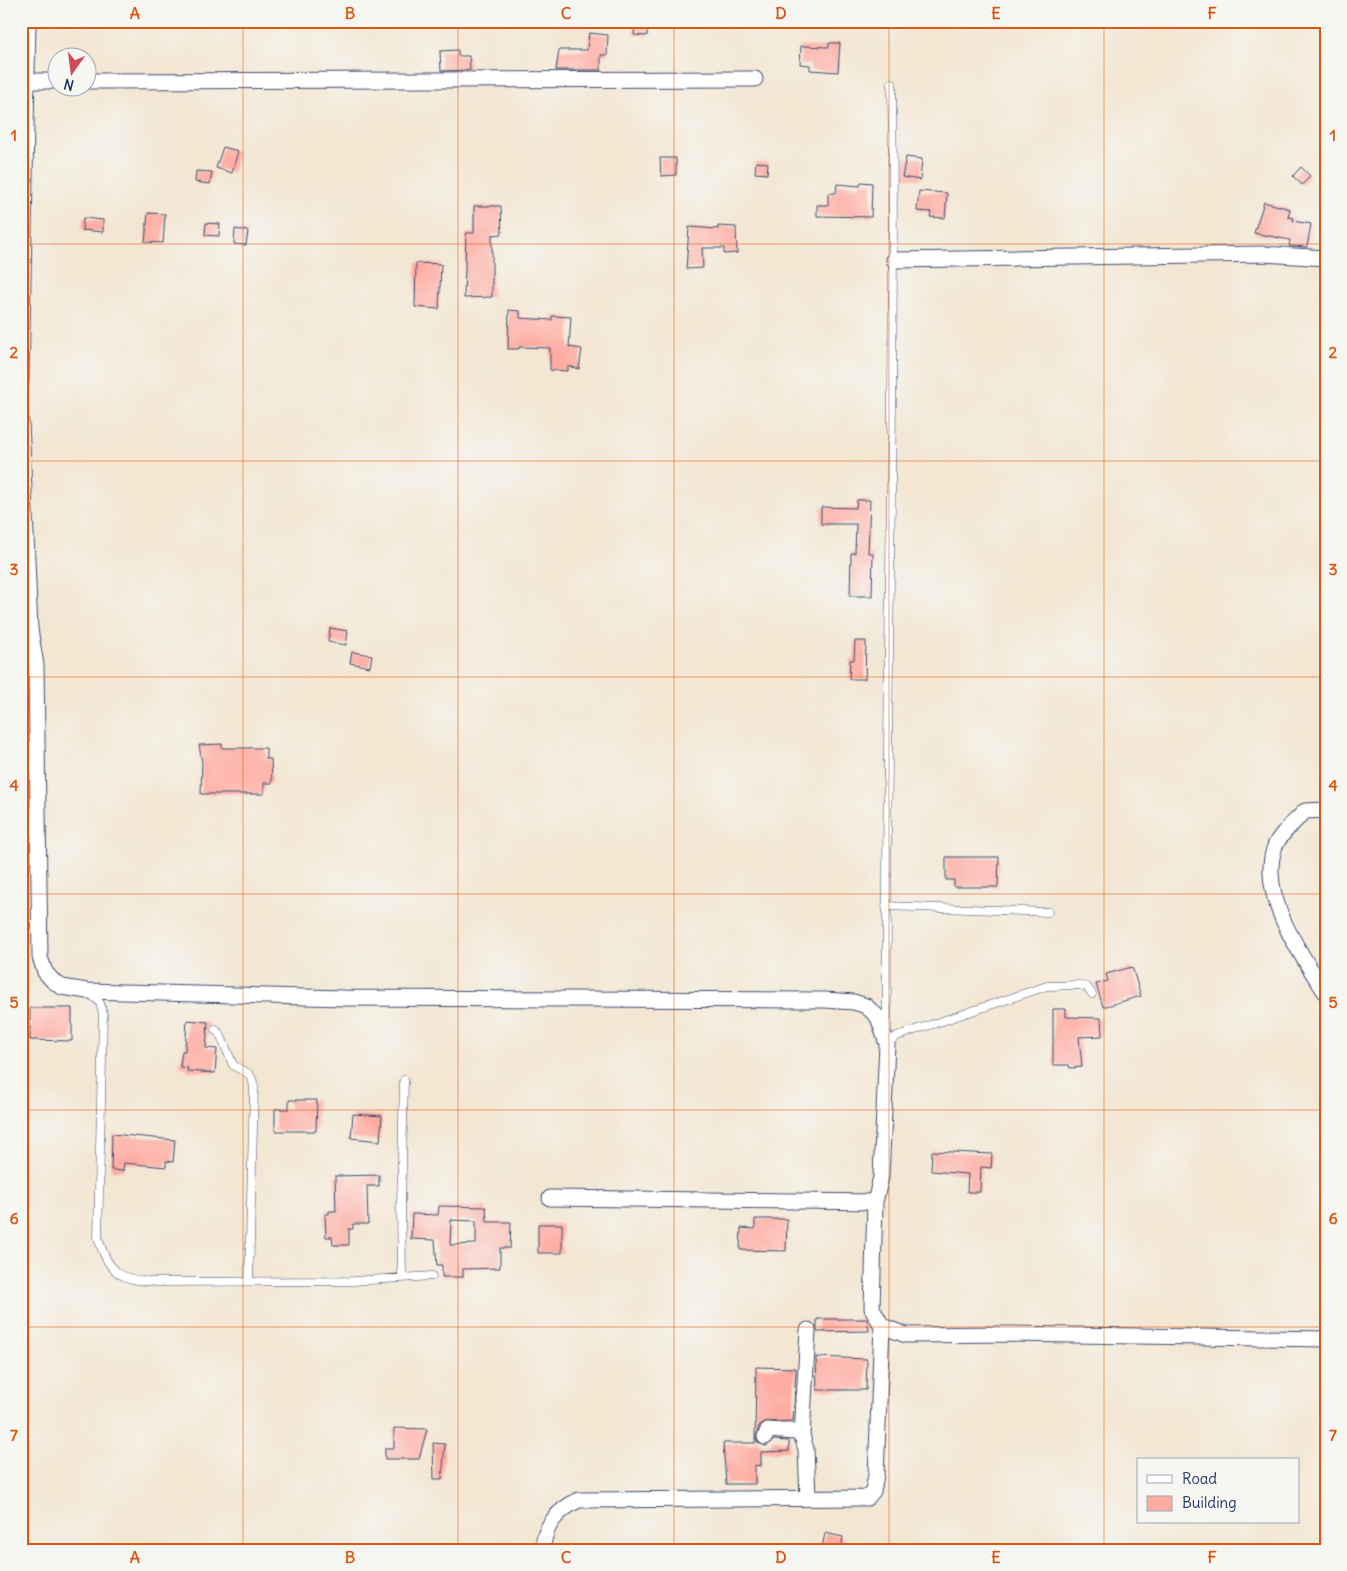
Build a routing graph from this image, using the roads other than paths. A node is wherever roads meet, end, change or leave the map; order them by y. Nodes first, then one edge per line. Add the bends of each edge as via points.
1 (28, 21) edge
2 (756, 79) dead end
3 (27, 81) junction
4 (48, 81) edge
5 (98, 81) edge
6 (892, 82) dead end
7 (1326, 258) edge
8 (894, 260) junction
9 (21, 382) edge
10 (21, 421) edge
11 (1326, 810) edge
12 (886, 906) junction
13 (1048, 912) dead end
14 (87, 991) junction
15 (1326, 993) edge
16 (1092, 994) dead end
17 (215, 1029) dead end
18 (887, 1044) junction
19 (404, 1080) dead end
20 (550, 1198) dead end
21 (875, 1202) junction
22 (432, 1276) dead end
23 (402, 1278) junction
24 (249, 1280) junction
25 (882, 1326) junction
26 (808, 1330) dead end
27 (1326, 1339) edge
28 (802, 1436) junction
29 (764, 1437) dead end
30 (808, 1498) junction
31 (543, 1550) edge

1 - 3 street
2 - 5 street
3 - 4 street
3 - 9 street
6 - 8 lane
7 - 8 street via 1264,254
8 - 12 lane
10 - 14 street via 30,629 36,665 40,957 45,972 53,981 62,987
11 - 15 street via 1305,811 1288,828 1274,848 1270,869 1273,898 1306,963
12 - 13 lane
12 - 18 lane
14 - 18 street via 344,998 843,1001 866,1006 878,1017
14 - 24 lane via 100,1003 103,1014 97,1223 107,1264 119,1275 132,1280
16 - 18 lane via 1087,987 1079,985 1047,986 898,1036
17 - 24 lane via 232,1065 252,1077 254,1087
18 - 21 street via 881,1177
19 - 23 lane via 400,1207
20 - 21 street
21 - 25 street via 872,1308
22 - 23 lane
23 - 24 lane
25 - 27 street via 906,1335
25 - 30 street via 873,1491 866,1498
26 - 28 street
28 - 29 street via 795,1432 768,1430
28 - 30 street via 806,1449
30 - 31 street via 579,1500 556,1514

